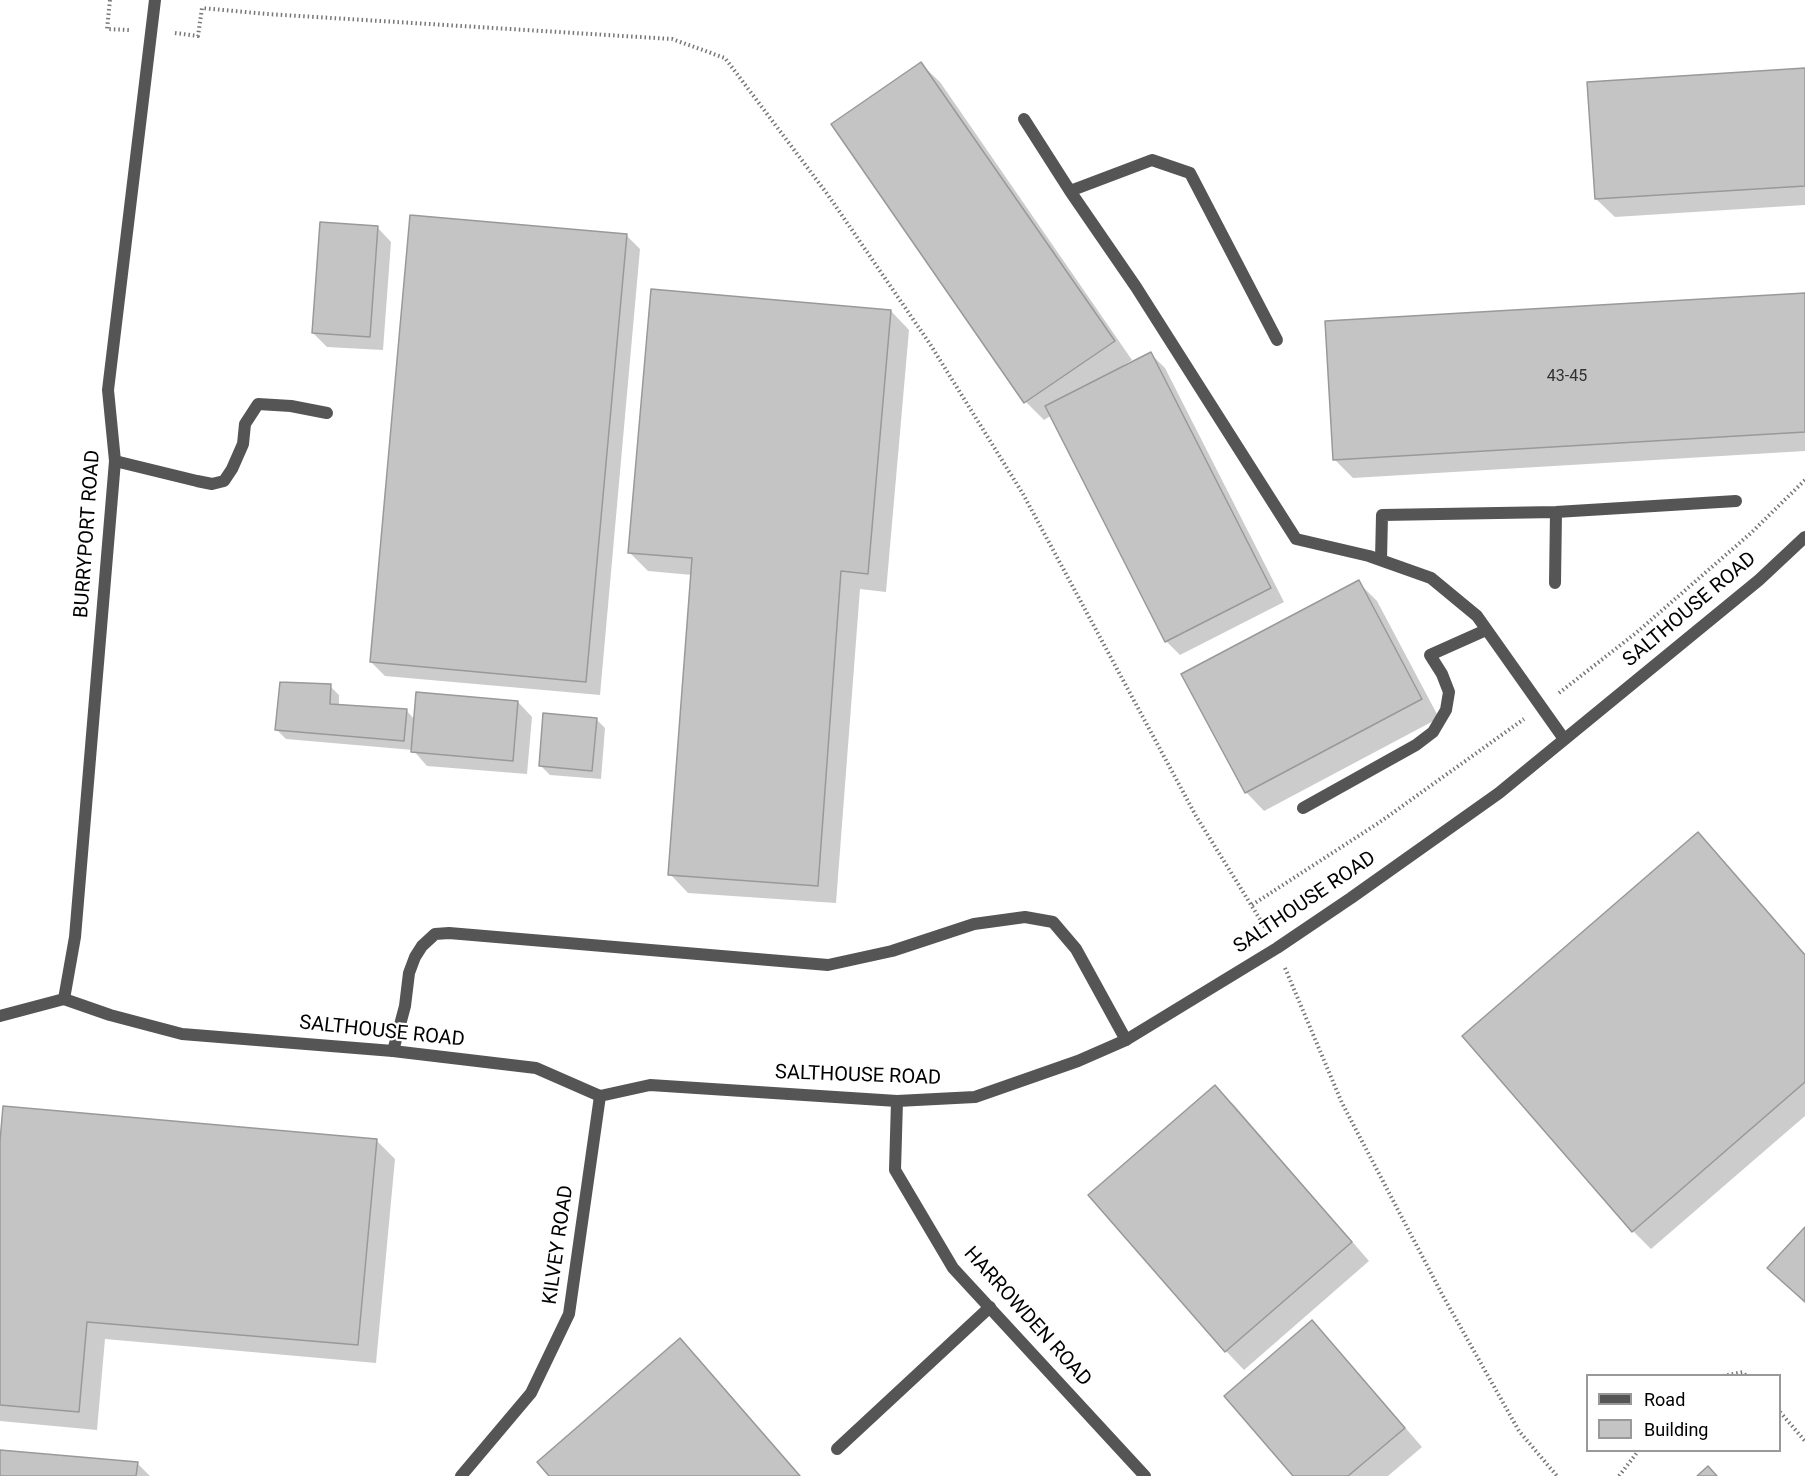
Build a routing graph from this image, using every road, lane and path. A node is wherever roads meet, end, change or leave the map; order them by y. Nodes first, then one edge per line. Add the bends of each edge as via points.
1 (110, 0) edge
2 (155, 0) edge
3 (107, 29) dead end
4 (198, 36) dead end
5 (1024, 119) dead end
6 (1070, 191) junction
7 (1277, 340) dead end
8 (327, 412) dead end
9 (115, 461) junction
10 (1736, 501) dead end
11 (1556, 512) junction
12 (1805, 537) edge
13 (1381, 560) junction
14 (1555, 583) dead end
15 (1486, 630) junction
16 (1564, 739) junction
17 (1303, 808) dead end
18 (1252, 905) dead end
19 (1286, 970) dead end
20 (64, 999) junction
21 (0, 1016) edge
22 (1126, 1040) junction
23 (393, 1051) junction
24 (600, 1096) junction
25 (897, 1101) junction
26 (990, 1307) junction
27 (1781, 1414) edge
28 (1805, 1441) edge
29 (837, 1449) dead end
30 (1637, 1452) edge
31 (461, 1476) edge
32 (1145, 1476) edge
33 (1557, 1476) edge
34 (1619, 1476) edge

1 - 3 path
2 - 9 street, BURRYPORT ROAD via 108,390
4 - 18 path via 202,8 672,39 725,58 828,195 930,344 1023,494 1196,816
5 - 6 street
6 - 7 street via 1152,160 1190,173
6 - 13 street via 1136,287 1296,539
8 - 9 street via 258,404 245,424 243,444 232,469 224,481 212,484
9 - 20 street, BURRYPORT ROAD via 75,937
10 - 11 street
11 - 13 street via 1382,515
11 - 14 street
12 - 16 street, SALTHOUSE ROAD via 1759,580
13 - 15 street via 1431,578 1477,616
15 - 16 street
15 - 17 street via 1430,656 1449,692 1446,710 1433,732
16 - 22 street, SALTHOUSE ROAD via 1499,793 1351,898
19 - 33 path via 1342,1103 1443,1296 1519,1431
20 - 21 street
20 - 23 street, SALTHOUSE ROAD via 182,1034
22 - 23 street via 1076,949 1053,922 1025,917 974,924 892,951 828,965 435,934 422,946 409,973
22 - 25 street, SALTHOUSE ROAD via 975,1097
23 - 24 street, SALTHOUSE ROAD via 537,1068
24 - 25 street, SALTHOUSE ROAD via 650,1085
24 - 31 street, KILVEY ROAD via 569,1314 531,1393
25 - 26 street, HARROWDEN ROAD via 894,1170 953,1268
26 - 29 street
26 - 32 street, HARROWDEN ROAD
27 - 28 path
30 - 34 path

